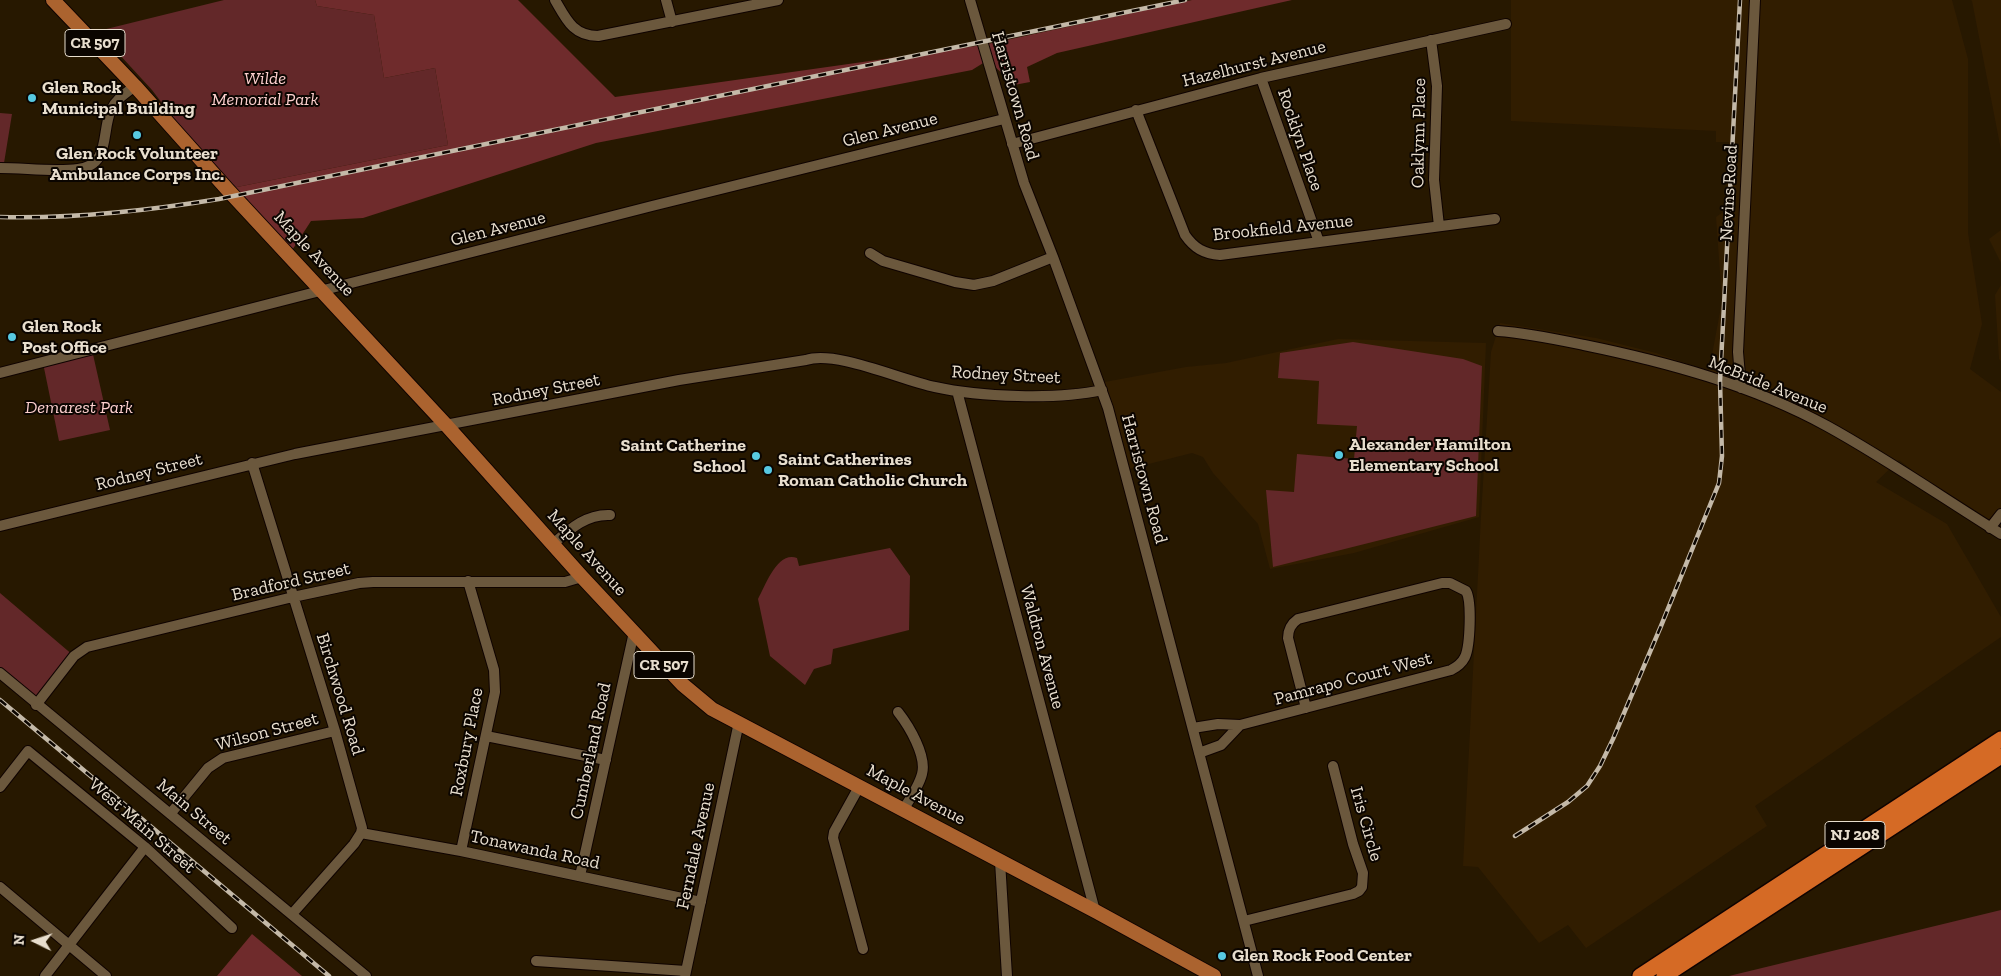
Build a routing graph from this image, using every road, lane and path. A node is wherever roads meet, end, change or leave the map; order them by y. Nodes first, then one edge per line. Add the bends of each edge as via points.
1 (53, 0) edge
2 (555, 0) edge
3 (666, 0) edge
4 (778, 0) edge
5 (970, 0) edge
6 (1755, 0) edge
7 (672, 22) junction
8 (1506, 24) dead end
9 (1431, 40) junction
10 (1261, 78) junction
11 (135, 86) junction
12 (1136, 110) junction
13 (1004, 119) junction
14 (1012, 144) junction
15 (0, 168) edge
16 (1495, 218) dead end
17 (1439, 226) junction
18 (1319, 242) junction
19 (870, 253) dead end
20 (1053, 257) junction
21 (322, 291) junction
22 (1498, 331) dead end
23 (0, 373) edge
24 (1741, 388) junction
25 (1102, 390) junction
26 (957, 391) junction
27 (448, 426) junction
28 (252, 463) junction
29 (2001, 514) edge
30 (610, 515) dead end
31 (0, 526) edge
32 (1990, 528) junction
33 (2001, 534) edge
34 (553, 544) junction
35 (582, 577) junction
36 (468, 581) junction
37 (293, 597) junction
38 (634, 632) junction
39 (0, 673) edge
40 (36, 705) junction
41 (1306, 708) junction
42 (898, 712) dead end
43 (739, 722) junction
44 (1240, 725) junction
45 (1193, 728) junction
46 (335, 731) junction
47 (486, 736) junction
48 (2001, 739) edge
49 (1199, 753) junction
50 (2001, 756) edge
51 (606, 760) junction
52 (1333, 766) dead end
53 (859, 786) junction
54 (0, 787) edge
55 (903, 810) junction
56 (171, 814) junction
57 (361, 833) junction
58 (145, 847) junction
59 (461, 851) junction
60 (1000, 862) junction
61 (580, 876) junction
62 (0, 887) edge
63 (701, 902) junction
64 (1095, 911) junction
65 (292, 914) junction
66 (1244, 922) junction
67 (232, 928) dead end
68 (1735, 929) junction
69 (69, 945) junction
70 (863, 949) dead end
71 (1671, 955) junction
72 (536, 961) dead end
73 (686, 973) edge
74 (45, 976) edge
75 (106, 976) edge
76 (366, 976) edge
77 (1007, 976) edge
78 (1214, 976) edge
79 (1258, 976) edge
80 (1634, 976) edge
81 (1640, 976) edge
82 (1664, 976) edge
83 (1672, 976) edge

1 - 11 main road, Maple Avenue / CR 507
2 - 7 street via 570,25 590,36
3 - 7 street
4 - 7 street
5 - 13 street, Harristown Road
6 - 24 street, Nevins Road via 1738,352
8 - 9 street, Hazelhurst Avenue
9 - 10 street, Hazelhurst Avenue
9 - 17 street, Oaklynn Place via 1436,65 1434,180
10 - 12 street, Hazelhurst Avenue
10 - 18 street, Rocklyn Place
11 - 15 street via 116,101 108,118 104,146 92,164 77,169
11 - 21 main road, Maple Avenue / CR 507
12 - 14 street, Hazelhurst Avenue
12 - 18 street, Brookfield Avenue via 1185,235 1196,248 1220,255
13 - 14 street, Harristown Road
13 - 21 street, Glen Avenue
14 - 20 street, Harristown Road
16 - 17 street, Brookfield Avenue
17 - 18 street, Brookfield Avenue
19 - 20 street via 883,261 974,285 993,281
20 - 25 street, Harristown Road
21 - 23 street, Glen Avenue
21 - 27 main road, Maple Avenue / CR 507
22 - 24 street, McBride Avenue via 1632,355
24 - 32 street, McBride Avenue via 1834,430
25 - 26 street, Rodney Street via 1043,396
25 - 45 street, Harristown Road
26 - 27 street, Rodney Street via 908,381 838,358 815,357 679,380
26 - 64 street, Waldron Avenue
27 - 28 street, Rodney Street
27 - 34 main road, Maple Avenue / CR 507
28 - 31 street, Rodney Street
28 - 37 street, Birchwood Road
29 - 32 street
30 - 34 street via 576,524
32 - 33 street, McBride Avenue
34 - 35 main road, Maple Avenue / CR 507
35 - 36 street, Bradford Street via 565,582
35 - 38 main road, Maple Avenue / CR 507
36 - 37 street, Bradford Street via 359,583
36 - 47 street, Roxbury Place via 496,681
37 - 40 street, Bradford Street via 88,648 74,656
37 - 46 street, Birchwood Road
38 - 43 main road, Maple Avenue / CR 507 via 698,698
38 - 51 street, Cumberland Road
39 - 40 street, Main Street
40 - 56 street, Main Street
41 - 41 street, Pamrapo Court West via 1288,638 1289,628 1298,619 1442,583 1466,591 1470,601 1467,652 1457,667
41 - 44 street, Pamrapo Court West
42 - 55 street via 908,725 923,768
43 - 53 main road, Maple Avenue / CR 507
43 - 63 street, Ferndale Avenue
44 - 45 street, Pamrapo Court West
44 - 49 street via 1221,745
45 - 49 street, Harristown Road
46 - 56 street, Wilson Street via 215,762
46 - 57 street, Birchwood Road via 361,822
47 - 51 street
47 - 59 street, Roxbury Place
48 - 71 highway, NJ 208
49 - 66 street, Harristown Road
50 - 68 highway, NJ 208
51 - 61 street, Cumberland Road
52 - 66 street, Iris Circle via 1363,873 1362,887 1353,894
53 - 55 main road, Maple Avenue / CR 507
53 - 70 street via 833,838
54 - 58 street, West Main Street via 28,751
55 - 60 main road, Maple Avenue / CR 507
56 - 65 street, Main Street
57 - 59 street, Tonawanda Road
57 - 65 street
58 - 67 street, West Main Street
58 - 69 street
59 - 61 street, Tonawanda Road
60 - 64 main road, Maple Avenue / CR 507
60 - 77 street
61 - 63 street, Tonawanda Road
62 - 69 street
63 - 73 street, Ferndale Avenue
64 - 78 main road, Maple Avenue / CR 507
65 - 76 street, Main Street
66 - 79 street, Harristown Road
68 - 82 highway, NJ 208
68 - 83 highway
69 - 74 street
69 - 75 street
71 - 80 highway
71 - 81 highway, NJ 208
72 - 73 street

